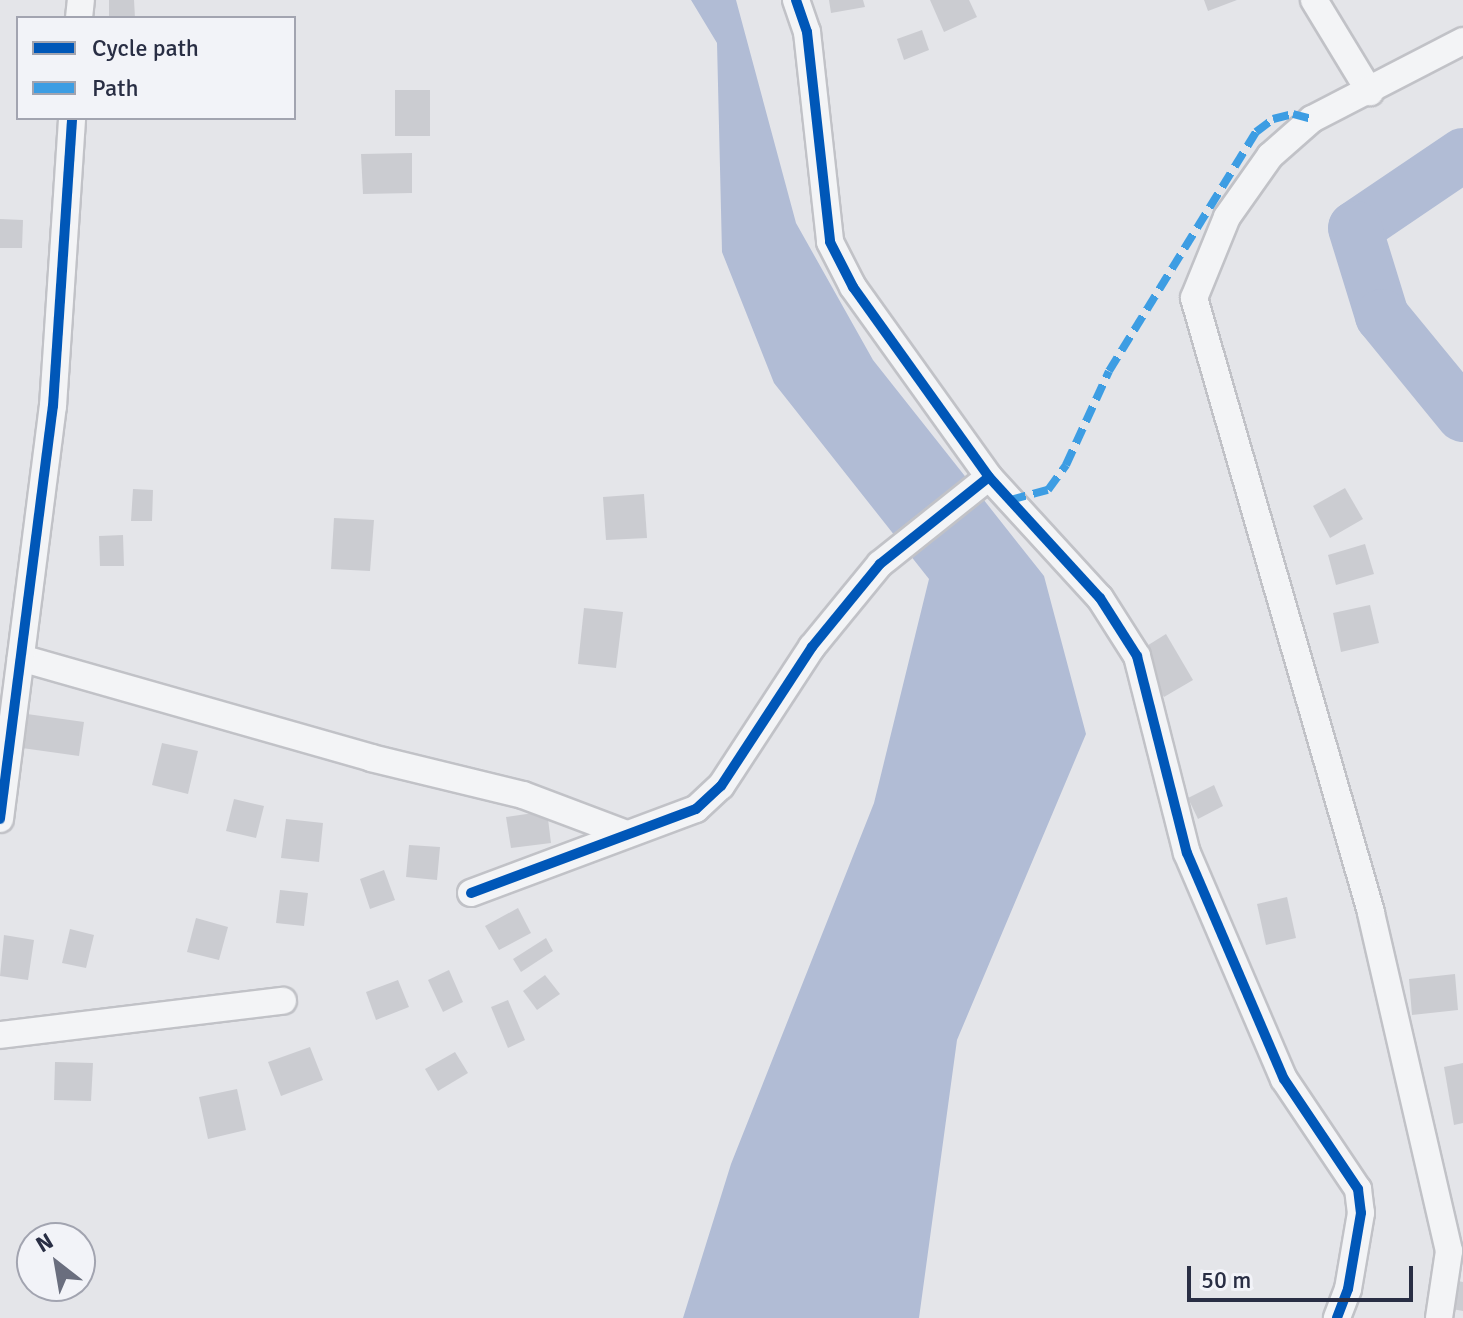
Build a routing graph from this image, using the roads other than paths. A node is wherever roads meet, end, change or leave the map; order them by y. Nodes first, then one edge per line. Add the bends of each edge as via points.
1 (796, 0) edge
2 (1314, 0) edge
3 (1463, 41) edge
4 (1370, 92) junction
5 (72, 120) edge
6 (984, 481) junction
7 (10, 631) edge
8 (21, 658) junction
9 (0, 819) edge
10 (627, 834) junction
11 (471, 893) dead end
12 (283, 1001) dead end
13 (0, 1035) edge
14 (1337, 1318) edge
15 (1439, 1318) edge

1 - 6 street via 807,32 830,242 853,287
2 - 4 street
3 - 4 street
4 - 15 street via 1312,119 1270,156 1227,217 1194,298 1371,912 1449,1251
5 - 7 street via 53,406
6 - 10 street via 895,549 812,647 721,786 696,809
6 - 14 street via 1100,598 1137,656 1187,853 1284,1079 1358,1189 1361,1213 1348,1289
7 - 8 street
8 - 9 street
8 - 10 street via 371,758 523,795
10 - 11 street
12 - 13 street

